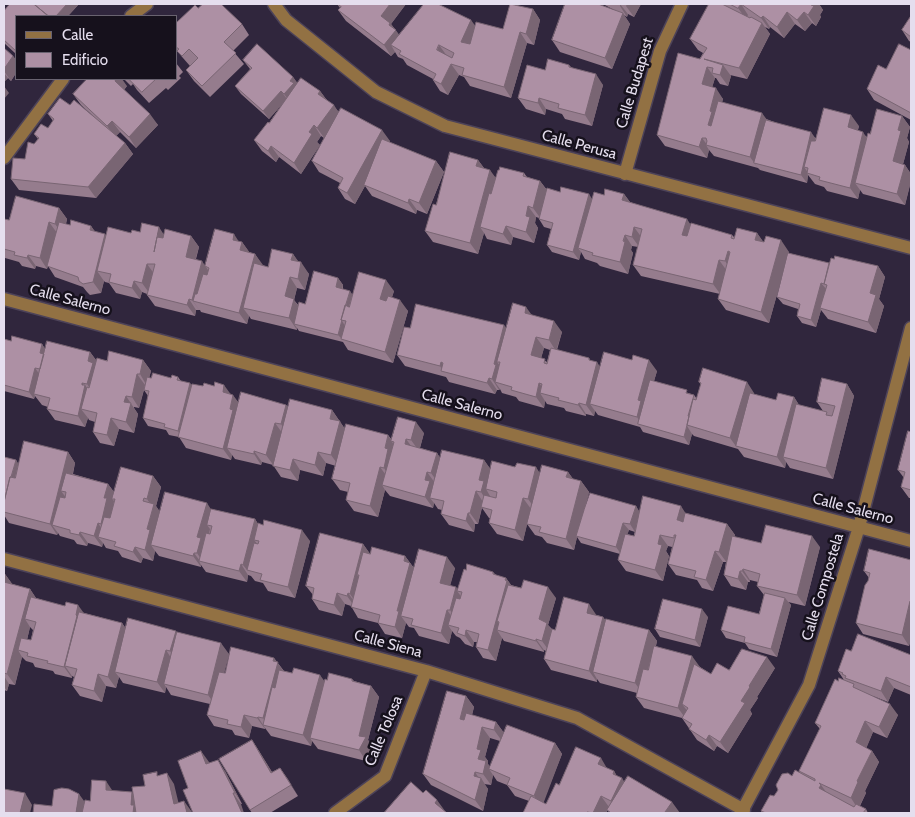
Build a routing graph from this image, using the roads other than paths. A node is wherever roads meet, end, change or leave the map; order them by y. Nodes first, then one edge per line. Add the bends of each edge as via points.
1 (147, 4) edge
2 (274, 4) edge
3 (682, 4) edge
4 (132, 15) edge
5 (62, 80) edge
6 (4, 158) edge
7 (625, 174) junction
8 (911, 248) edge
9 (4, 299) edge
10 (911, 328) edge
11 (859, 527) junction
12 (911, 541) edge
13 (4, 559) edge
14 (426, 671) junction
15 (742, 812) edge
16 (335, 813) edge

1 - 4 street
2 - 7 street, Calle Perusa via 286,20 376,92 445,126
3 - 7 street, Calle Budapest via 660,52
5 - 6 street
7 - 8 street, Calle Perusa
9 - 11 street, Calle Salerno
10 - 11 street, Calle Compostela
11 - 12 street, Calle Salerno
11 - 15 street, Calle Compostela via 809,685
13 - 14 street, Calle Siena
14 - 15 street, Calle Siena via 577,718
14 - 16 street, Calle Tolosa via 385,776

